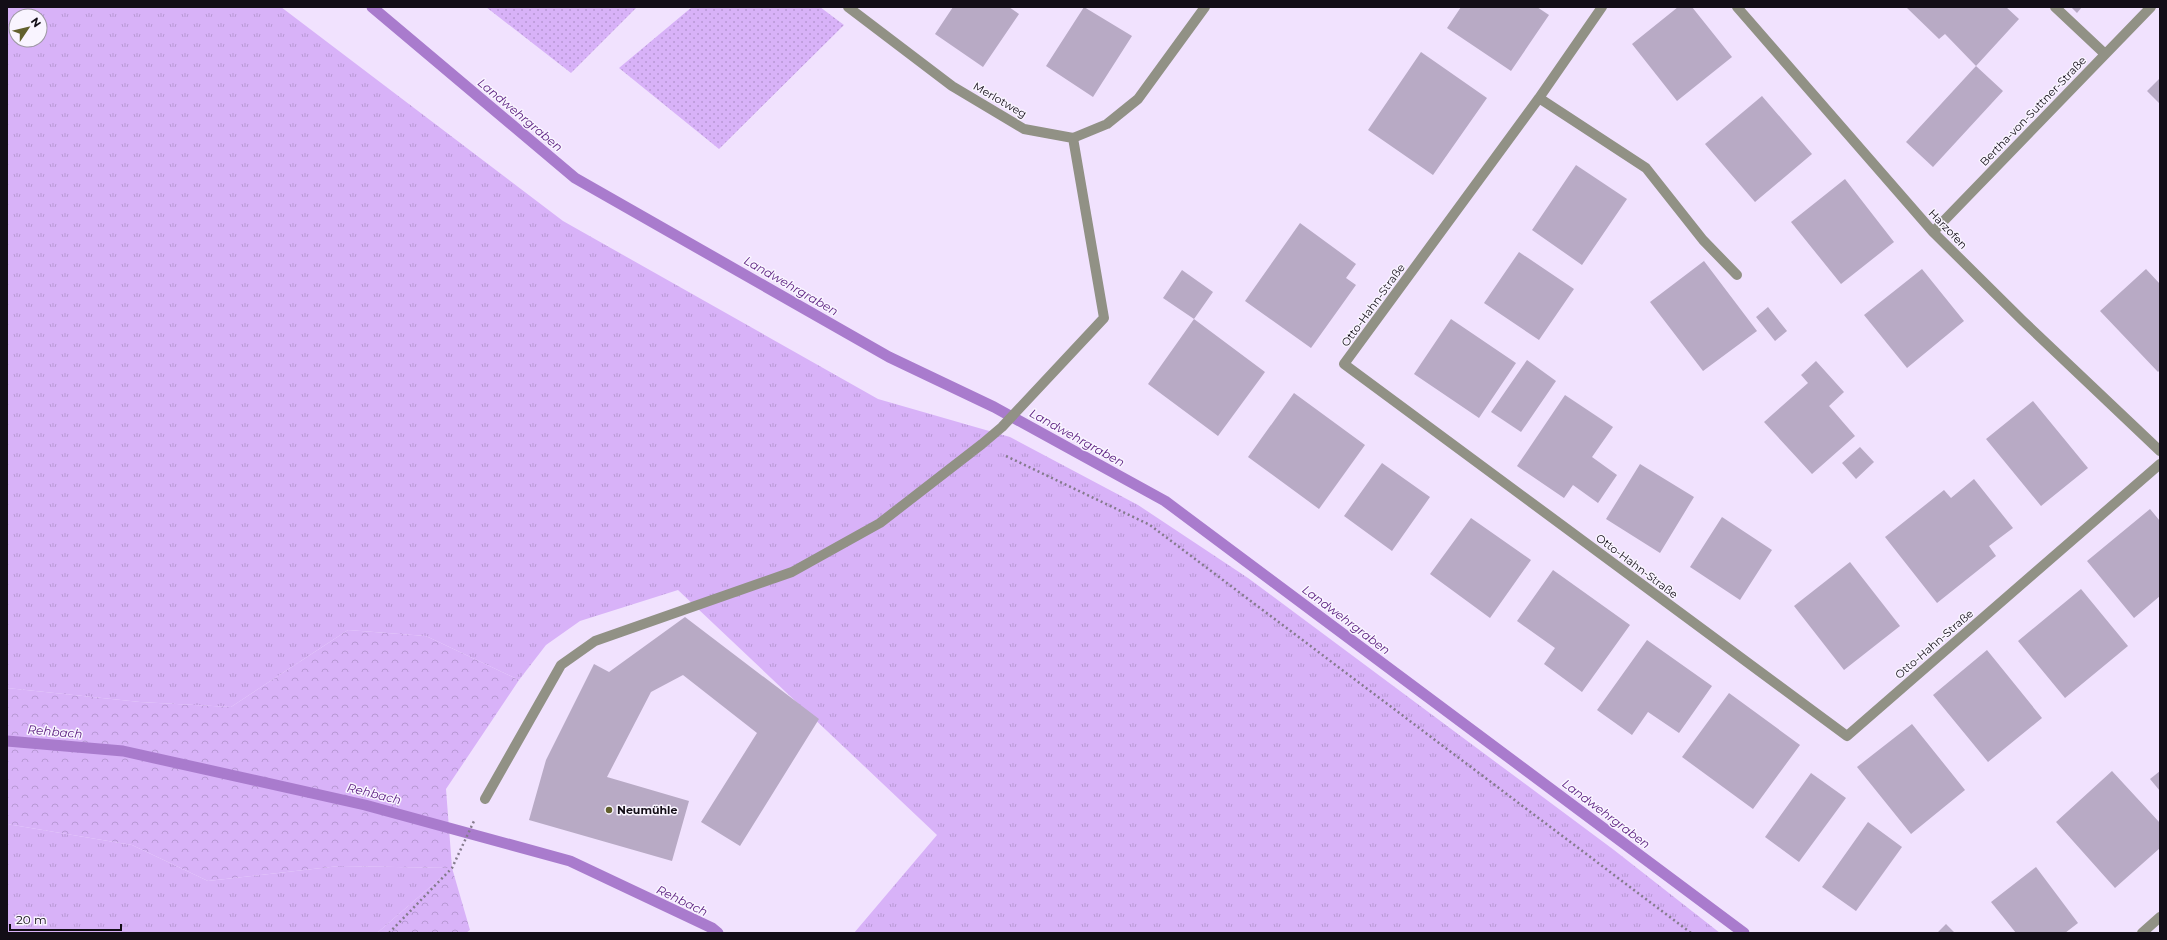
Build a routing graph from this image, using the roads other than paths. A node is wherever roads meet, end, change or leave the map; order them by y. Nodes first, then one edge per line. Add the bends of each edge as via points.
1 (848, 7) edge
2 (1205, 7) edge
3 (1602, 7) edge
4 (1737, 7) edge
5 (2055, 7) edge
6 (2152, 7) edge
7 (2105, 54) junction
8 (1539, 98) junction
9 (1073, 138) junction
10 (1933, 232) junction
11 (1737, 275) dead end
12 (2160, 451) edge
13 (2160, 464) edge
14 (485, 799) road end
15 (2160, 917) edge
16 (2142, 933) edge

1 - 9 street, Merlotweg via 952,86 1024,129
2 - 9 street via 1138,99 1107,124
3 - 8 street, Otto-Hahn-Straße
4 - 10 street, Harzofen
5 - 7 street
6 - 7 street, Bertha-von-Suttner-Straße
7 - 10 street, Bertha-von-Suttner-Straße
8 - 11 street via 1646,168 1703,240
8 - 13 street, Otto-Hahn-Straße via 1344,364 1847,736
9 - 14 street via 1104,318 1002,427 880,523 792,572 595,641 561,665
10 - 12 street, Harzofen
15 - 16 street

